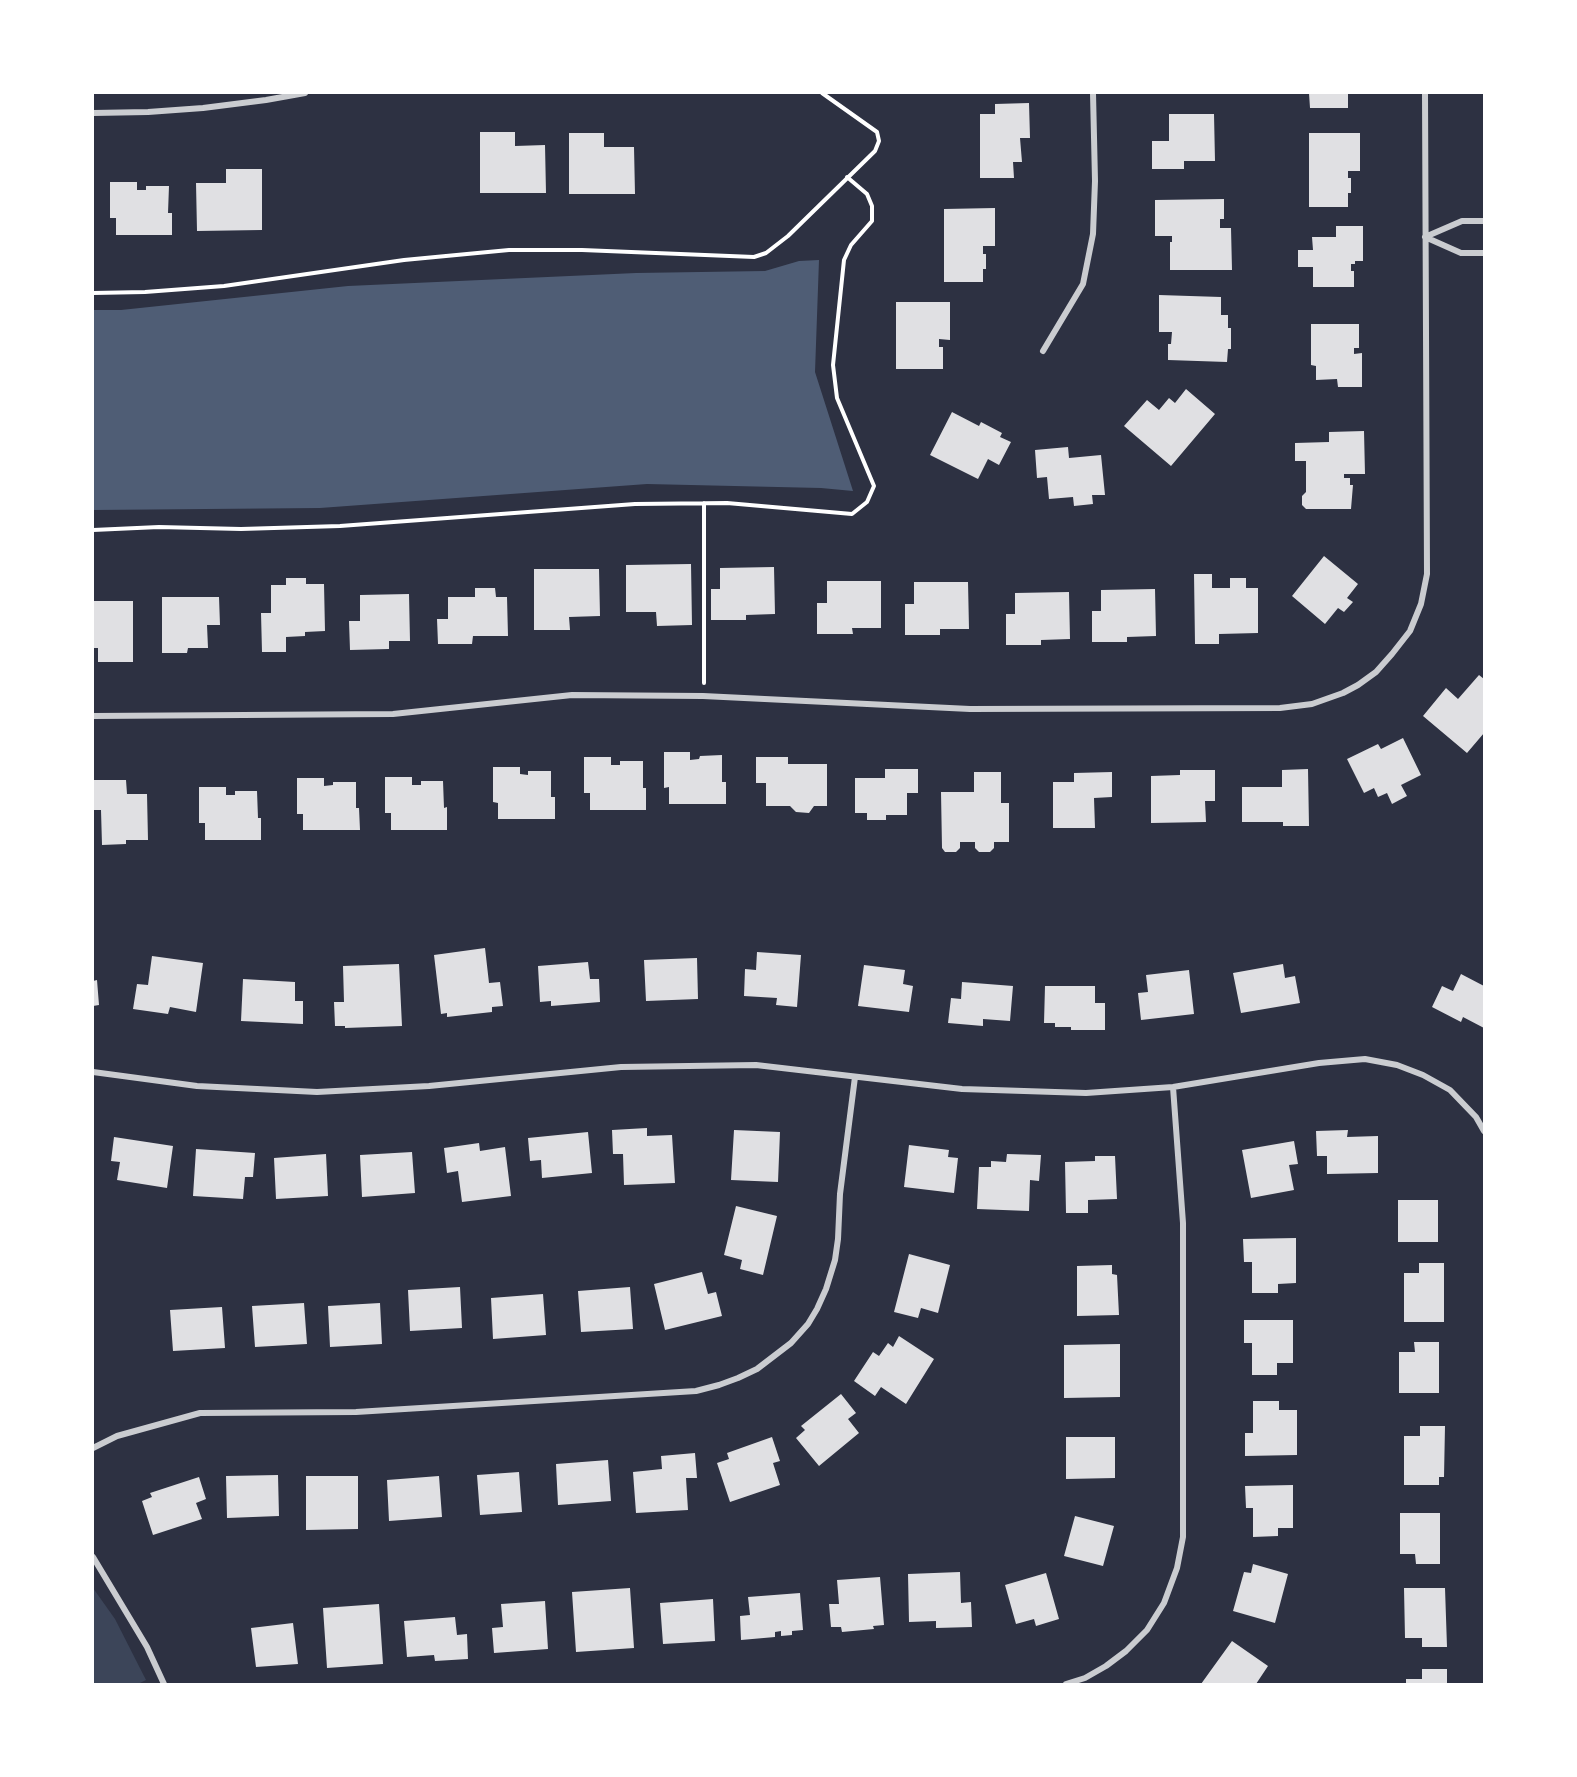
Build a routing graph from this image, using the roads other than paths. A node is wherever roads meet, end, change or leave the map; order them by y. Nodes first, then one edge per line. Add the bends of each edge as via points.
1 (305, 93) edge
2 (1093, 93) edge
3 (1425, 93) edge
4 (93, 113) edge
5 (1484, 221) edge
6 (1425, 237) junction
7 (1484, 253) edge
8 (1043, 351) dead end
9 (93, 716) edge
10 (93, 1072) edge
11 (855, 1077) junction
12 (1173, 1087) junction
13 (1484, 1131) edge
14 (93, 1448) edge
15 (93, 1557) edge
16 (164, 1684) edge
17 (1066, 1684) edge

1 - 4 street via 203,108
2 - 8 street via 1093,234 1083,284
3 - 6 street
5 - 6 street via 1462,221
6 - 7 street via 1461,253
6 - 9 street via 1427,573 1421,604 1410,632 1384,663 1358,685 1312,704 1280,708 970,709 572,694 393,714
10 - 11 street via 197,1086 317,1092 429,1086 621,1067 756,1065
11 - 12 street via 962,1089 1086,1093
11 - 14 street via 838,1239 826,1289 808,1324 757,1369 719,1385 649,1394 356,1412 200,1413 117,1436
12 - 13 street via 1365,1059 1396,1065 1450,1090
12 - 17 street via 1183,1223 1183,1537 1164,1603 1148,1630 1106,1666
15 - 16 street via 147,1647

